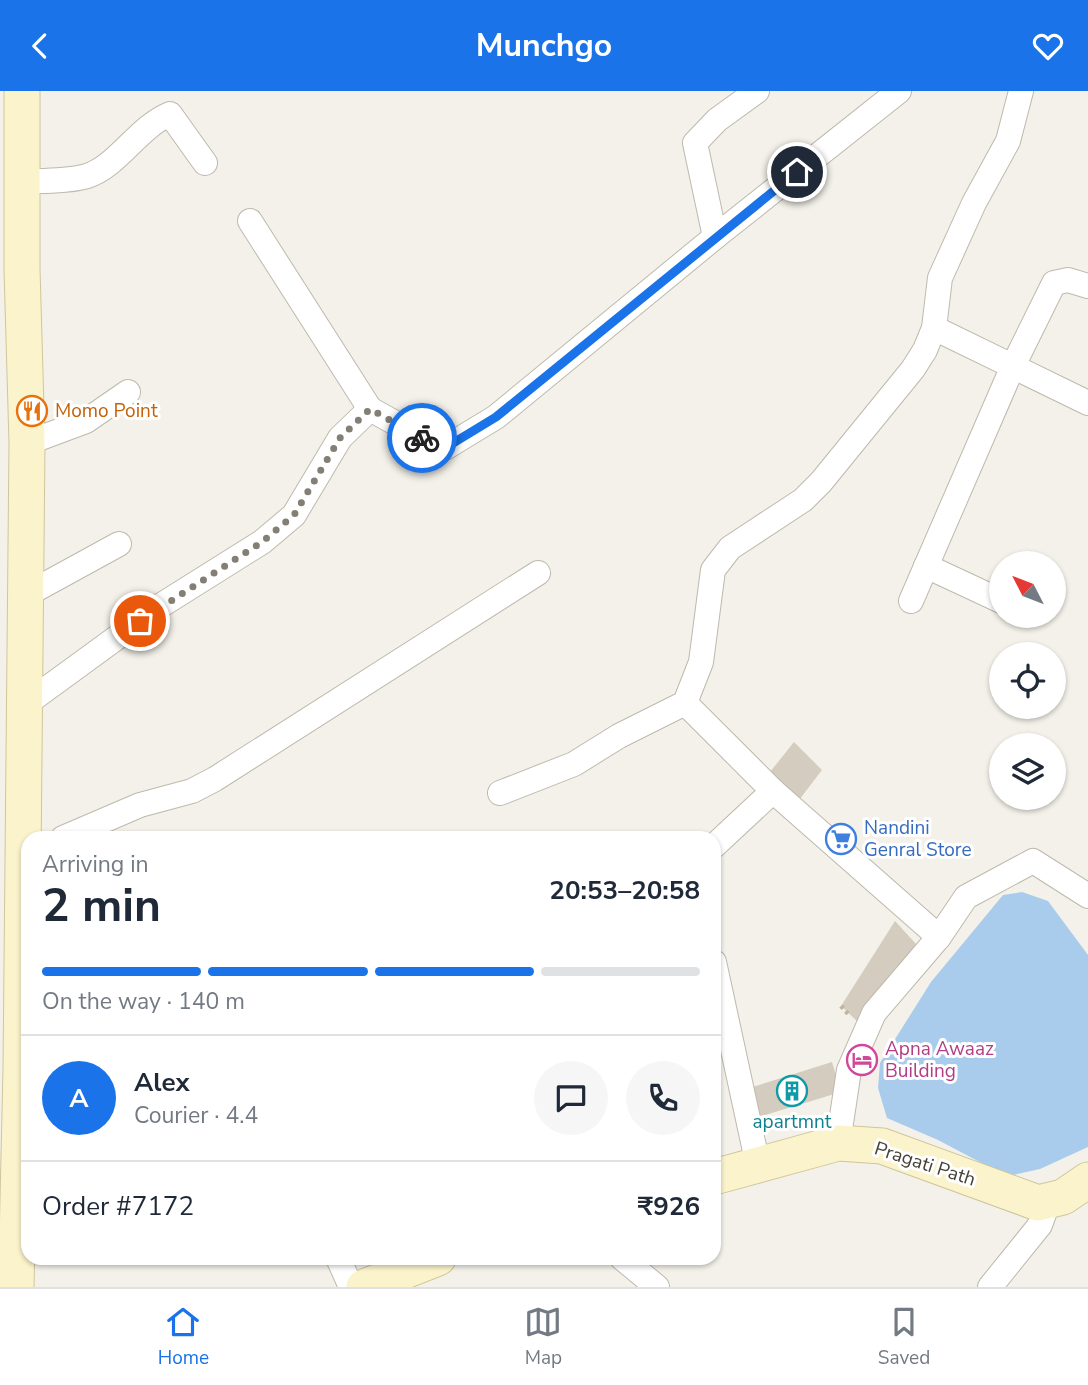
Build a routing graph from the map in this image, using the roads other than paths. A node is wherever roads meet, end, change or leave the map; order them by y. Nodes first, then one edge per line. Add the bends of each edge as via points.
1 (9, 91) edge
2 (22, 91) edge
3 (757, 91) edge
4 (899, 91) edge
5 (1021, 91) edge
6 (205, 163) dead end
7 (22, 181) junction
8 (250, 221) dead end
9 (715, 237) junction
10 (1088, 286) edge
11 (934, 328) junction
12 (1013, 366) junction
13 (128, 392) dead end
14 (1088, 403) edge
15 (370, 409) junction
16 (27, 443) junction
17 (119, 544) dead end
18 (926, 566) junction
19 (538, 573) dead end
20 (989, 595) edge
21 (24, 596) junction
22 (911, 601) dead end
23 (685, 702) junction
24 (23, 706) junction
25 (773, 791) junction
26 (500, 793) dead end
27 (25, 831) edge
28 (79, 831) edge
29 (721, 839) edge
30 (1088, 896) edge
31 (939, 937) junction
32 (721, 994) edge
33 (21, 1069) edge
34 (838, 1143) junction
35 (758, 1165) junction
36 (721, 1175) edge
37 (1088, 1180) edge
38 (1049, 1200) junction
39 (341, 1265) edge
40 (420, 1265) edge
41 (630, 1265) edge
42 (4, 1287) edge
43 (16, 1287) edge
44 (351, 1287) edge
45 (364, 1287) edge
46 (657, 1287) edge
47 (990, 1287) edge

1 - 42 street via 14,608
2 - 7 street
3 - 9 street via 695,143
4 - 9 street
5 - 11 street via 1008,141 940,278
6 - 7 street via 170,114 154,121 87,176
7 - 16 street
8 - 15 street
9 - 15 street via 496,417 445,448
10 - 12 street via 1068,279 1054,283
11 - 12 street
11 - 23 street via 913,369 821,482 803,500 730,548 713,570 701,662
12 - 14 street
12 - 18 street
13 - 16 street via 86,421
15 - 24 street via 340,438 294,515 262,542 160,606
16 - 21 street
17 - 21 street
18 - 20 street
18 - 22 street
19 - 28 street via 215,779
21 - 24 street
23 - 25 street
23 - 26 street via 574,764
24 - 27 street
25 - 29 street
25 - 31 street
30 - 31 street via 1033,861 966,897
31 - 34 street via 874,1013 849,1070
32 - 35 street
33 - 43 street
34 - 35 street, Pragati Path
34 - 38 street, Pragati Path via 882,1146 1038,1203
35 - 36 street, Pragati Path
37 - 38 street via 1063,1197
38 - 47 street via 1040,1225
39 - 44 street
40 - 45 street
41 - 46 street

